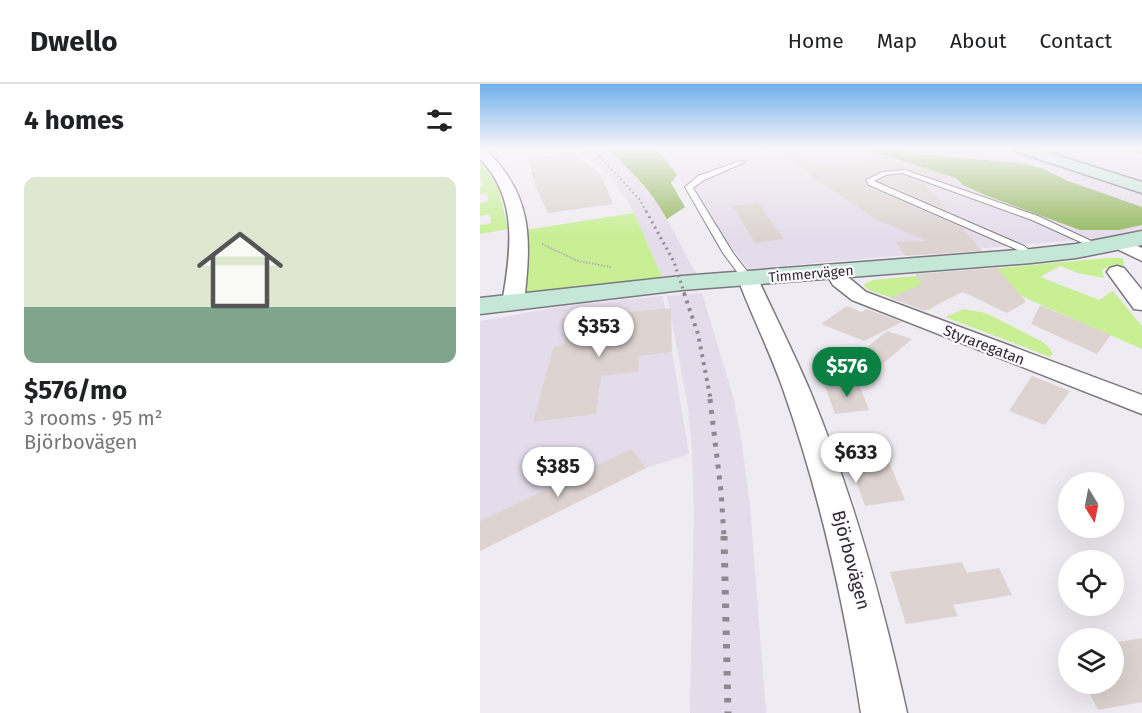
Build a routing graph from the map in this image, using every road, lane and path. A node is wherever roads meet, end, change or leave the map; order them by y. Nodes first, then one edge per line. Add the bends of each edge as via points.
1 (503, 178) edge
2 (701, 178) edge
3 (873, 178) edge
4 (923, 178) edge
5 (1112, 178) edge
6 (1142, 188) edge
7 (518, 235) junction
8 (1120, 243) edge
9 (1142, 255) edge
10 (1031, 256) junction
11 (621, 269) dead end
12 (836, 272) junction
13 (1117, 272) dead end
14 (748, 279) junction
15 (513, 303) junction
16 (1142, 304) edge
17 (480, 306) edge
18 (1142, 405) edge
19 (884, 713) edge

1 - 7 street
2 - 14 lane via 689,187 691,195 734,265
3 - 10 lane via 872,183 980,229
4 - 8 lane
5 - 6 street
7 - 11 path via 578,261
7 - 15 street
8 - 9 street
8 - 10 street, Timmervägen
10 - 12 street, Timmervägen
12 - 14 street, Timmervägen
12 - 18 street, Styraregatan via 858,297
13 - 16 street
14 - 15 street, Timmervägen
14 - 19 street, Björbovägen via 802,403 836,504 871,636
15 - 17 street, Timmervägen

